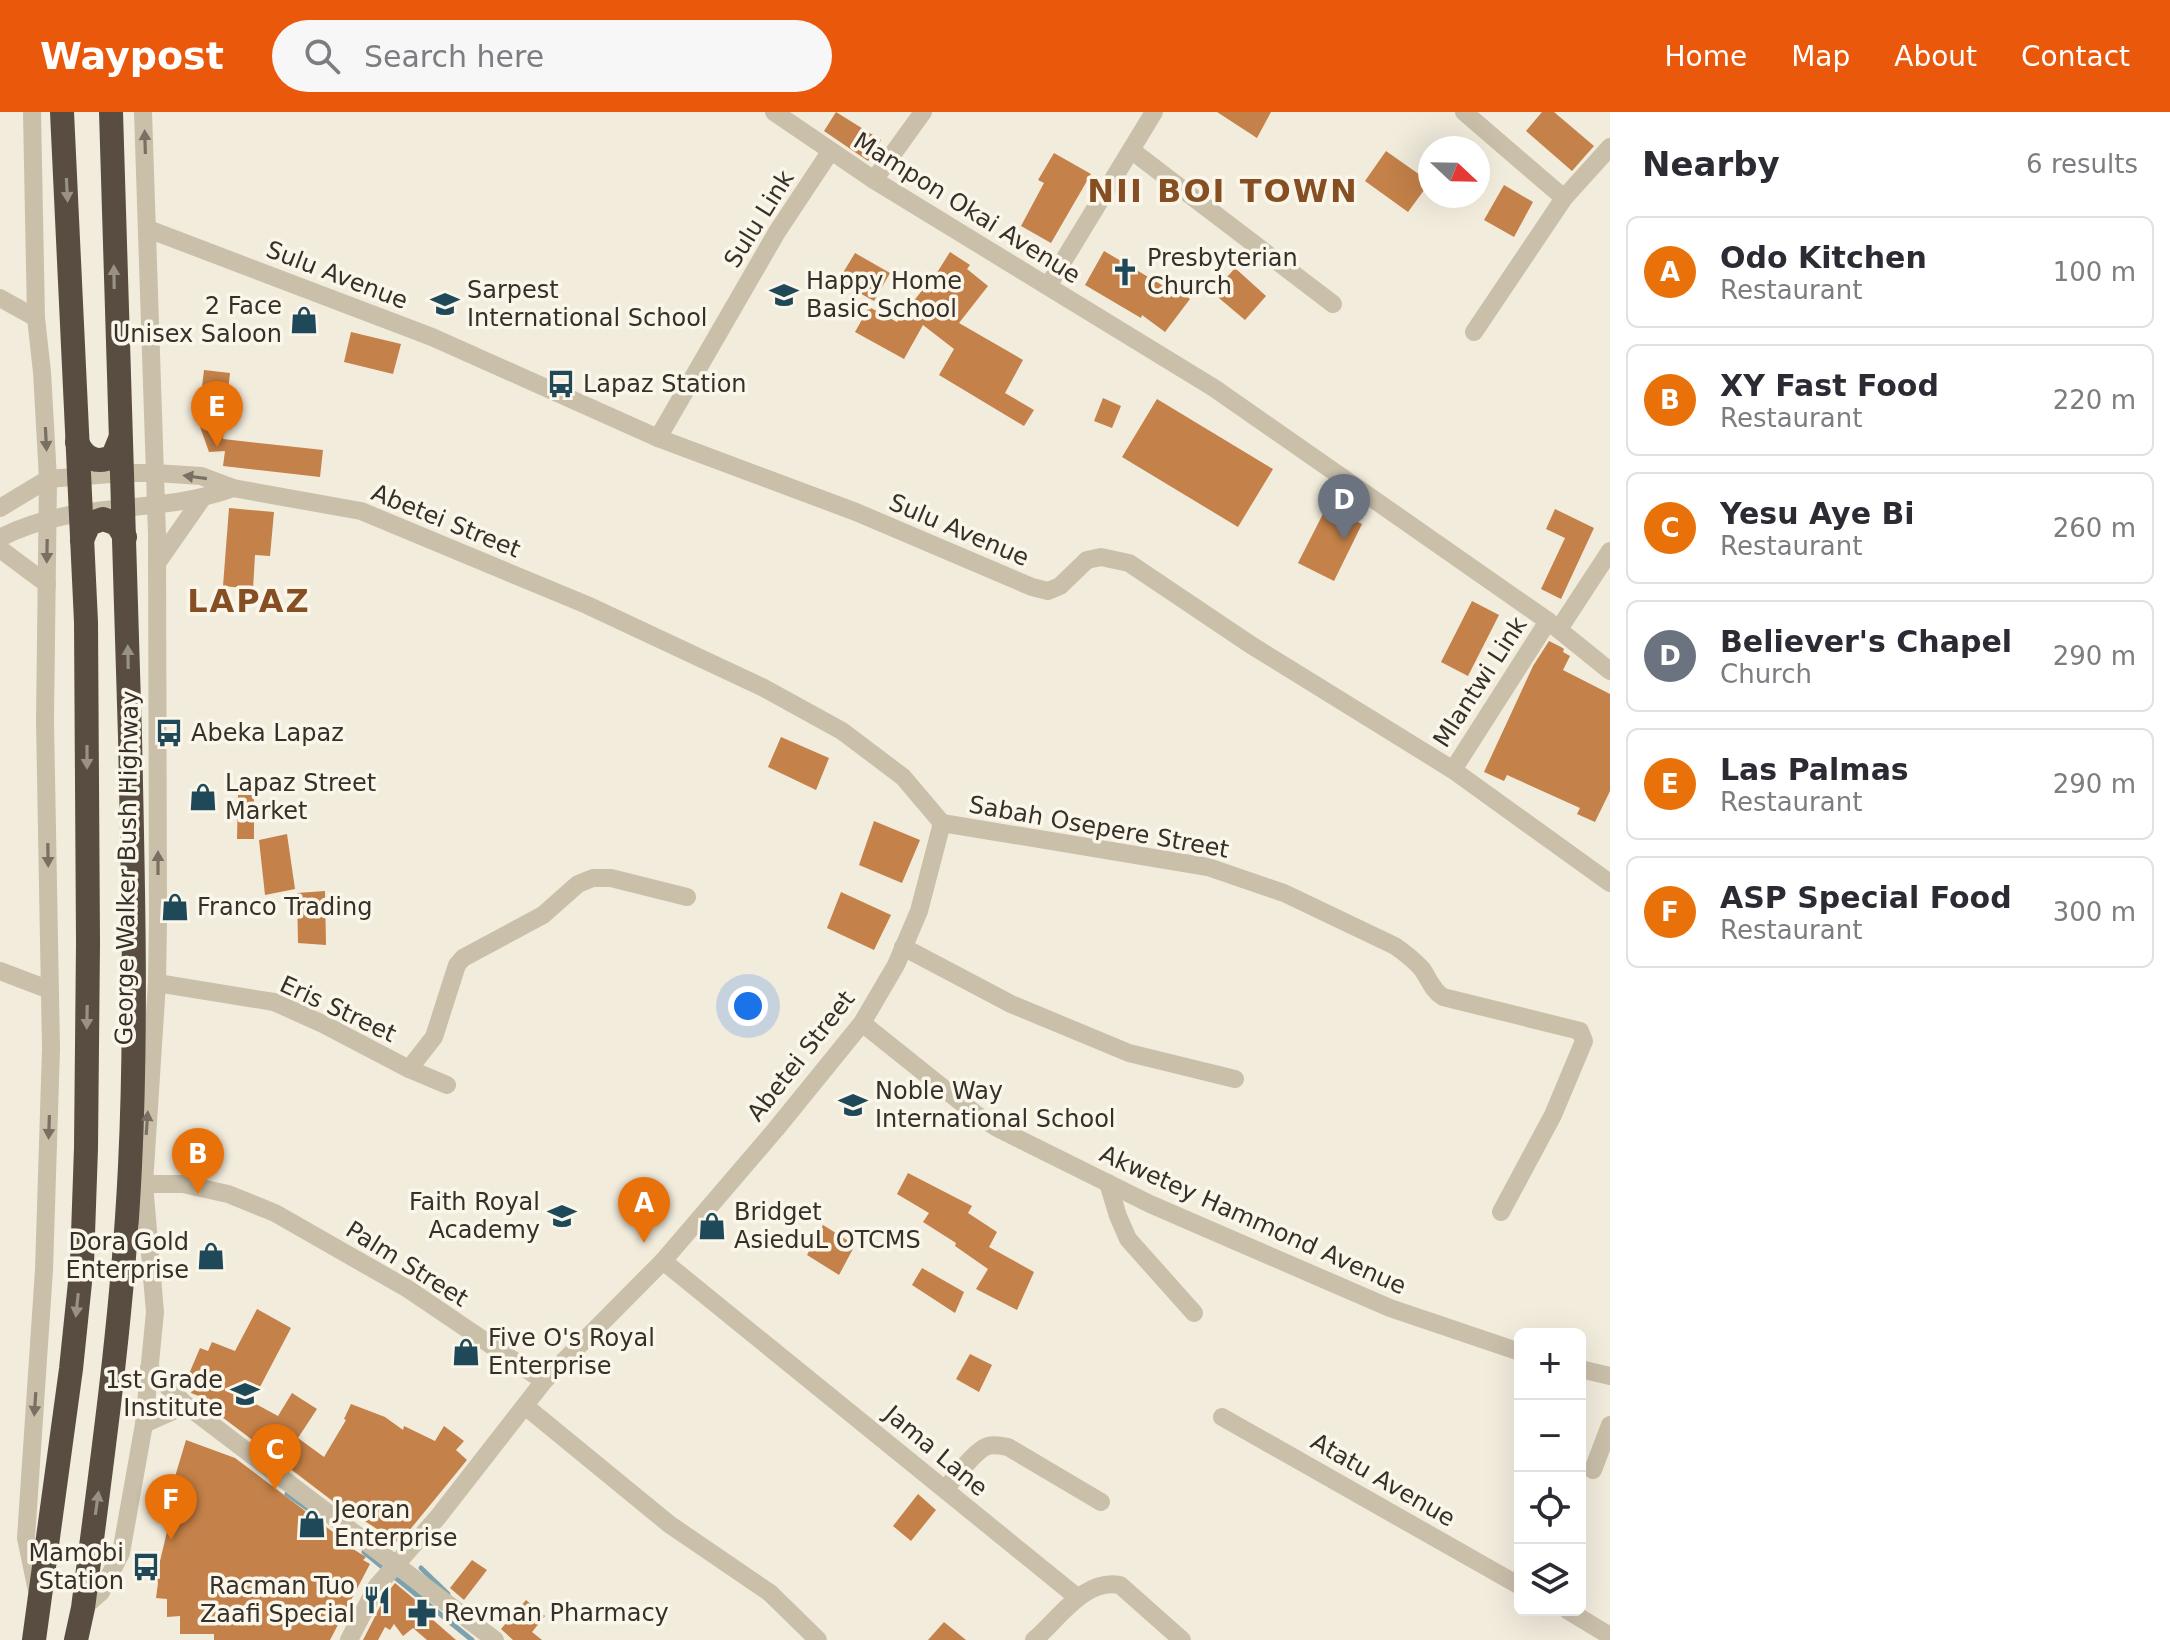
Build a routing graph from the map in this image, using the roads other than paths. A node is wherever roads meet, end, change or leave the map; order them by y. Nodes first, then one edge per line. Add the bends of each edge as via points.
1 (32, 112) edge
2 (62, 112) edge
3 (111, 112) edge
4 (143, 112) edge
5 (774, 112) edge
6 (923, 112) edge
7 (1154, 112) edge
8 (1464, 112) edge
9 (1610, 147) edge
10 (1131, 150) junction
11 (830, 152) junction
12 (874, 180) junction
13 (1564, 198) junction
14 (148, 229) junction
15 (1048, 286) junction
16 (0, 298) edge
17 (1333, 304) dead end
18 (36, 318) junction
19 (1474, 332) dead end
20 (658, 438) junction
21 (120, 439) junction
22 (77, 442) junction
23 (123, 473) junction
24 (155, 473) junction
25 (79, 476) junction
26 (48, 479) junction
27 (233, 488) junction
28 (201, 500) junction
29 (157, 504) junction
30 (0, 508) edge
31 (124, 508) junction
32 (81, 512) junction
33 (48, 518) junction
34 (125, 537) junction
35 (0, 538) edge
36 (82, 540) junction
37 (0, 549) edge
38 (1610, 551) edge
39 (157, 563) junction
40 (1610, 576) edge
41 (1590, 582) junction
42 (47, 584) junction
43 (1553, 625) junction
44 (1610, 671) edge
45 (1453, 770) junction
46 (942, 823) junction
47 (1610, 883) edge
48 (687, 897) dead end
49 (903, 947) junction
50 (0, 971) edge
51 (157, 983) junction
52 (50, 990) junction
53 (862, 1023) junction
54 (409, 1069) junction
55 (1235, 1079) dead end
56 (447, 1085) dead end
57 (1108, 1183) junction
58 (144, 1184) junction
59 (1501, 1212) dead end
60 (663, 1261) junction
61 (1194, 1313) dead end
62 (1514, 1350) edge
63 (149, 1368) junction
64 (1586, 1370) edge
65 (1610, 1376) edge
66 (544, 1381) junction
67 (186, 1405) junction
68 (525, 1406) junction
69 (1222, 1417) dead end
70 (144, 1424) junction
71 (1610, 1425) edge
72 (1593, 1470) dead end
73 (946, 1488) junction
74 (1101, 1502) dead end
75 (397, 1563) junction
76 (1514, 1583) edge
77 (1077, 1597) junction
78 (39, 1603) junction
79 (83, 1608) junction
80 (1577, 1616) edge
81 (1610, 1636) edge
82 (34, 1640) edge
83 (76, 1640) edge
84 (349, 1640) edge
85 (495, 1640) edge
86 (818, 1640) edge
87 (1034, 1640) edge
88 (1182, 1640) edge

1 - 18 street, George Walker Bush Highway
2 -> 22 highway, George Walker Bush Highway
21 -> 3 highway, George Walker Bush Highway
14 -> 4 street, George Walker Bush Highway
5 - 11 street, Mampon Okai Avenue
6 - 12 street
7 - 10 street
8 - 13 street
9 - 13 street
10 - 15 street
10 - 17 street
11 - 12 street, Mampon Okai Avenue
11 - 20 street, Sulu Link via 777,232
12 - 15 street, Mampon Okai Avenue
13 - 19 street
14 - 20 street, Sulu Avenue via 432,337
14 - 24 street, George Walker Bush Highway
15 - 43 street, Mampon Okai Avenue via 1214,388
16 - 18 street
18 -> 26 street, George Walker Bush Highway
20 - 45 street, Sulu Avenue via 856,512 1032,587 1048,591 1060,586 1087,560 1129,563
21 - 22 highway via 113,456 99,460 85,455
21 - 23 highway, George Walker Bush Highway
22 - 25 highway, George Walker Bush Highway
23 - 24 street, Abetei Street
23 - 25 street, Abetei Street
23 - 31 highway, George Walker Bush Highway
27 -> 24 street, Abetei Street via 201,476
24 - 29 street, George Walker Bush Highway
25 - 26 street, Abetei Street
25 - 32 highway, George Walker Bush Highway
26 - 30 street
26 - 33 street, George Walker Bush Highway
27 - 28 street
27 - 46 street, Abetei Street via 361,511 762,687 842,731 903,777
28 - 29 street
28 - 39 street
29 - 31 street
29 - 39 street, George Walker Bush Highway
31 - 32 street
31 - 34 highway, George Walker Bush Highway
32 - 33 street
32 - 36 highway, George Walker Bush Highway
33 - 35 street
33 -> 42 street, George Walker Bush Highway
34 - 36 highway via 117,524 103,519 89,524
79 -> 34 highway, George Walker Bush Highway via 116,1358 130,1166 135,940
36 -> 78 highway, George Walker Bush Highway via 88,943 82,1263
37 - 42 street
38 - 41 street, Mlantwi Link
51 -> 39 street, George Walker Bush Highway
40 - 41 street
41 - 43 street, Mlantwi Link
42 -> 52 street, George Walker Bush Highway
43 - 44 street, Mampon Okai Avenue
43 - 45 street, Mlantwi Link
45 - 47 street, Sulu Avenue
46 - 49 street, Abetei Street via 923,897
46 - 59 street, Sabah Osepere Street via 1208,867 1284,893 1395,946 1410,956 1443,997 1580,1031 1584,1041 1553,1115
48 - 54 street via 611,878 578,884 543,915 463,958 434,1037
49 - 53 street, Abetei Street
49 - 55 street via 1011,1004 1129,1053
50 - 52 street
51 - 54 street, Eris Street via 274,1002
58 -> 51 street, George Walker Bush Highway
52 -> 78 street, George Walker Bush Highway via 44,1270 26,1538
53 - 57 street, Akwetey Hammond Avenue via 977,1115
53 - 60 street, Abetei Street
54 - 56 street, Eris Street
57 - 61 street via 1128,1239
57 - 62 street, Akwetey Hammond Avenue via 1390,1308
58 - 63 street, George Walker Bush Highway via 155,1312
58 - 66 street, Palm Street via 213,1190 275,1213 408,1289
60 - 66 street, Abetei Street
60 - 73 street, Jama Lane
63 - 67 street
63 - 70 street, George Walker Bush Highway
64 - 65 street
66 - 68 street, Abetei Street
67 - 70 street
67 - 75 street
68 - 75 street, Abetei Street
68 - 86 street via 669,1524 770,1593
69 - 76 street, Atatu Avenue
70 - 79 street, George Walker Bush Highway via 121,1553 101,1592
71 - 72 street
73 - 74 street via 981,1450 998,1446
73 - 77 street, Jama Lane
75 - 84 street, Abetei Street via 377,1586
75 - 85 street
77 - 87 street
77 - 88 street via 1107,1583 1120,1585
78 - 82 highway, George Walker Bush Highway
79 - 83 highway, George Walker Bush Highway
80 - 81 street

